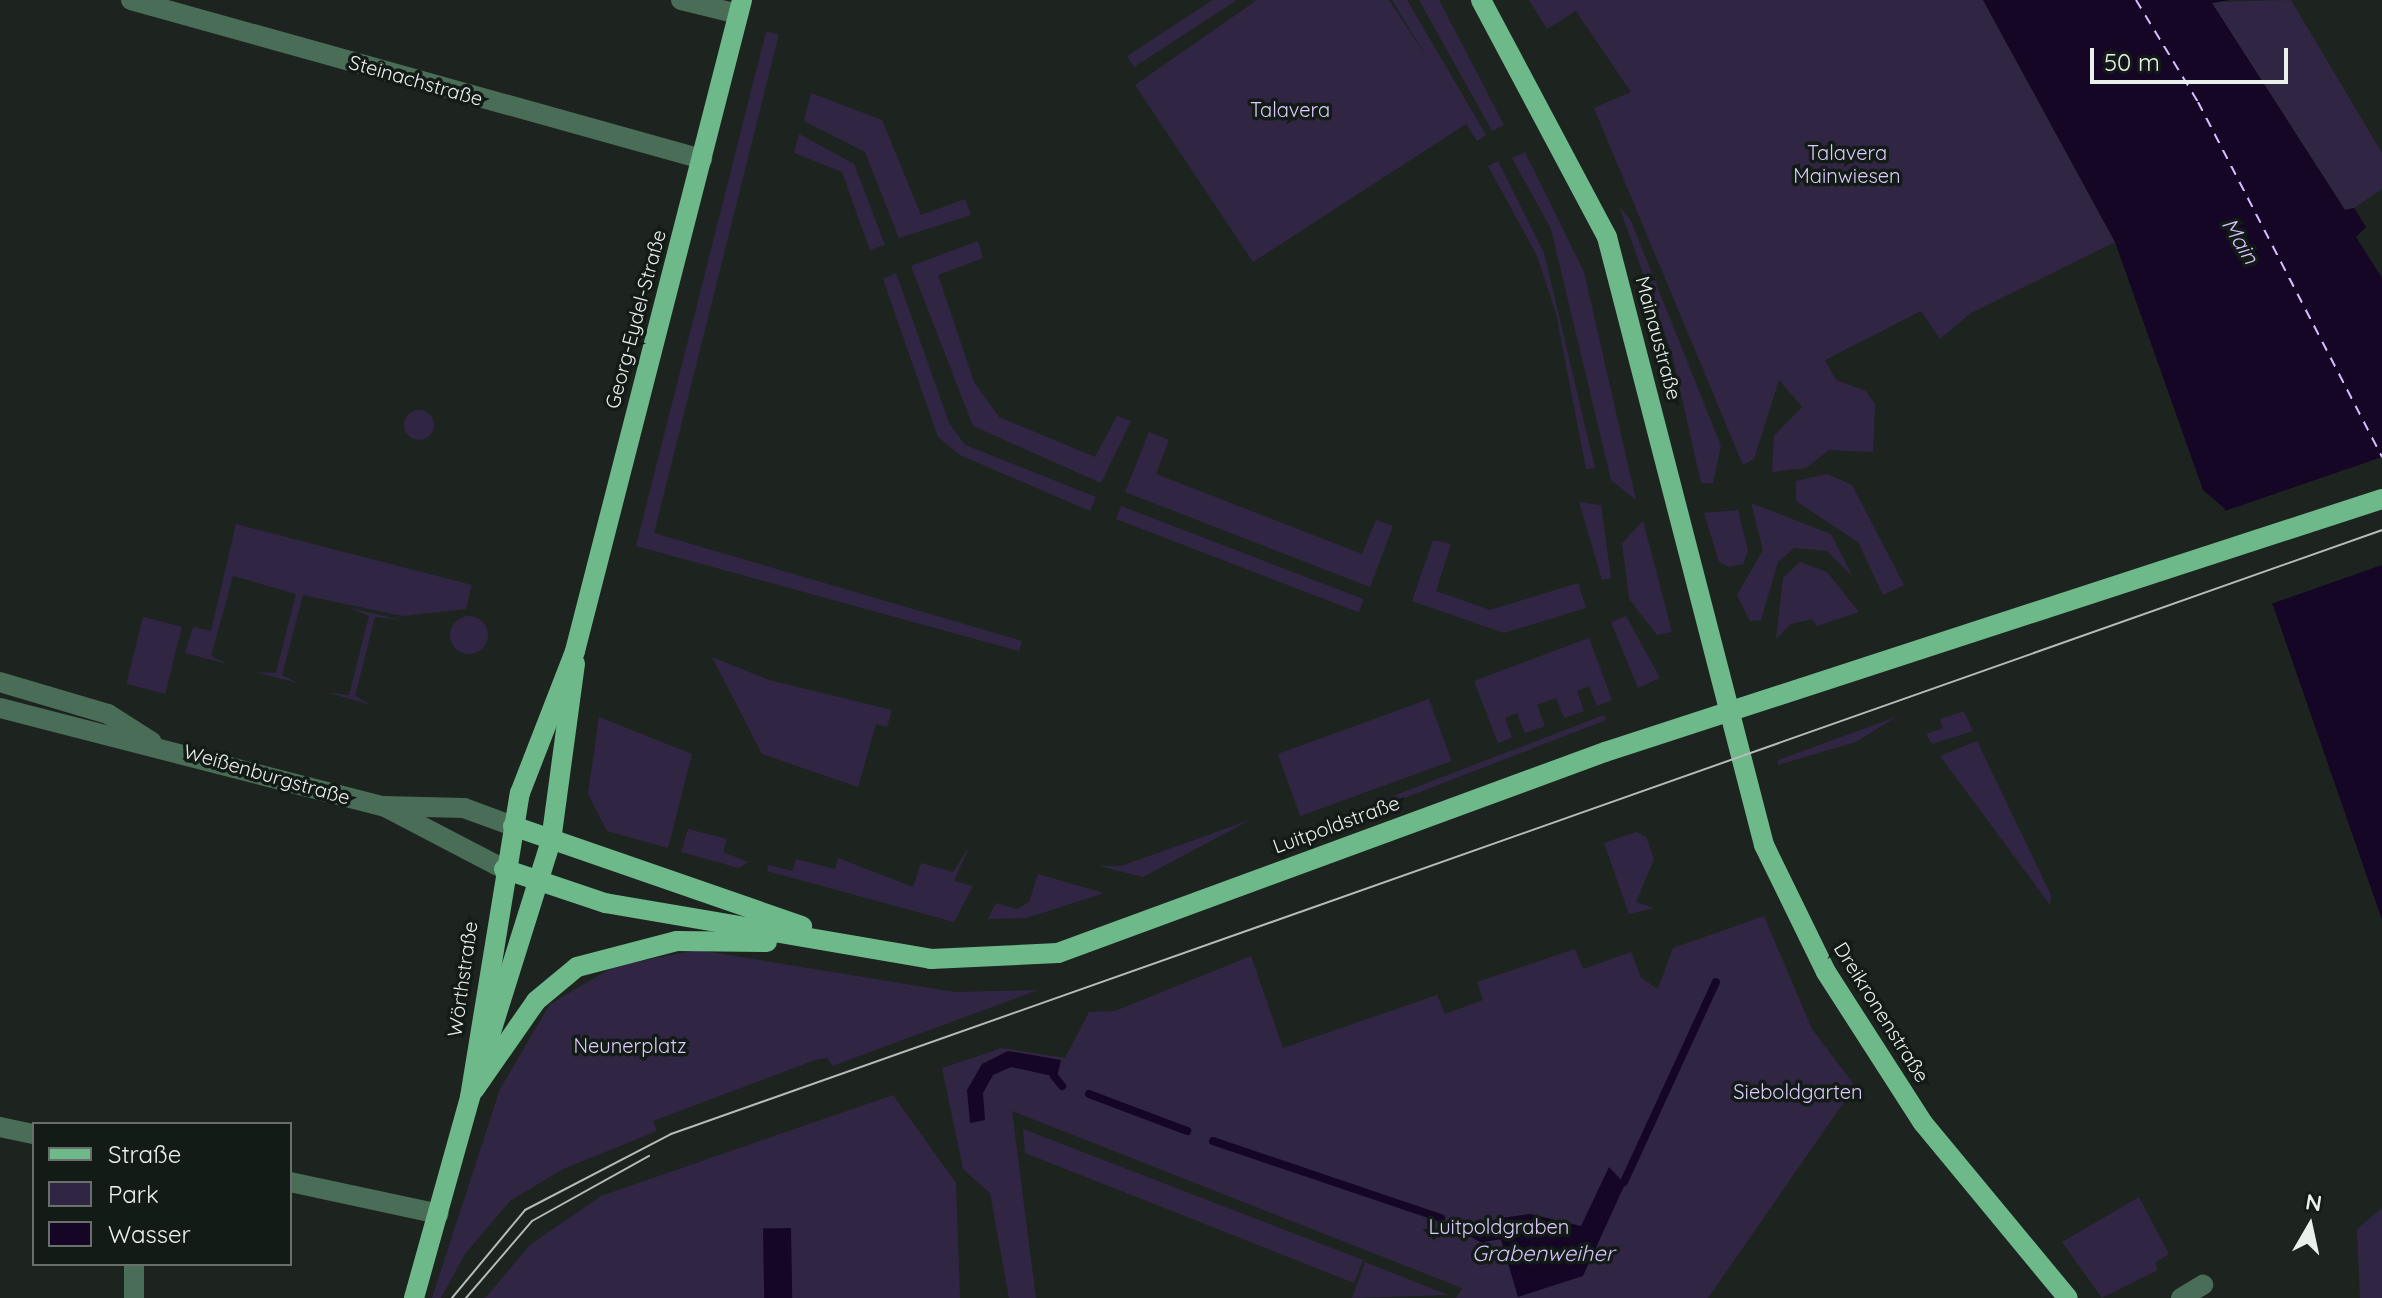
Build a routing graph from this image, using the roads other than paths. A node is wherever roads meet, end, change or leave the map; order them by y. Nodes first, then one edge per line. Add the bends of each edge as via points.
1 (131, 0) edge
2 (681, 0) edge
3 (1481, 0) edge
4 (740, 7) edge
5 (702, 159) junction
6 (2382, 499) edge
7 (575, 651) junction
8 (0, 682) edge
9 (0, 708) edge
10 (1730, 712) junction
11 (152, 742) junction
12 (383, 806) junction
13 (513, 826) junction
14 (551, 841) junction
15 (504, 869) junction
16 (539, 885) junction
17 (867, 948) junction
18 (470, 1097) junction
19 (0, 1127) edge
20 (32, 1134) edge
21 (292, 1182) edge
22 (439, 1214) junction
23 (134, 1266) edge
24 (2203, 1285) dead end
25 (134, 1298) edge
26 (414, 1298) edge
27 (2068, 1298) edge
28 (2181, 1298) edge

1 - 5 street, Steinachstraße
2 - 4 street
3 - 10 main road, Mainaustraße via 1607,237
4 - 5 main road, Georg-Eydel-Straße
5 - 7 main road, Georg-Eydel-Straße
6 - 10 main road, Luitpoldstraße
7 - 13 main road, Georg-Eydel-Straße via 527,768
7 - 14 main road, Georg-Eydel-Straße via 574,706
8 - 11 street, Weißenburgstraße via 108,714
9 - 11 street, Weißenburgstraße via 102,737
10 - 17 main road, Luitpoldstraße via 1058,953 955,960
10 - 27 main road, Dreikronenstraße via 1764,845 1830,978 1923,1123
11 - 12 street, Weißenburgstraße
12 - 13 street, Weißenburgstraße via 464,808
12 - 15 street, Weißenburgstraße
13 - 14 main road
13 - 15 main road, Georg-Eydel-Straße
14 - 16 main road, Georg-Eydel-Straße
14 - 17 main road
15 - 16 main road
15 - 18 main road, Wörthstraße
16 - 17 main road via 605,903
16 - 18 main road, Wörthstraße
17 - 18 main road via 712,939 592,960 536,1001
18 - 22 main road, Wörthstraße
19 - 20 street
21 - 22 street
22 - 26 main road, Wörthstraße
23 - 25 street
24 - 28 street

